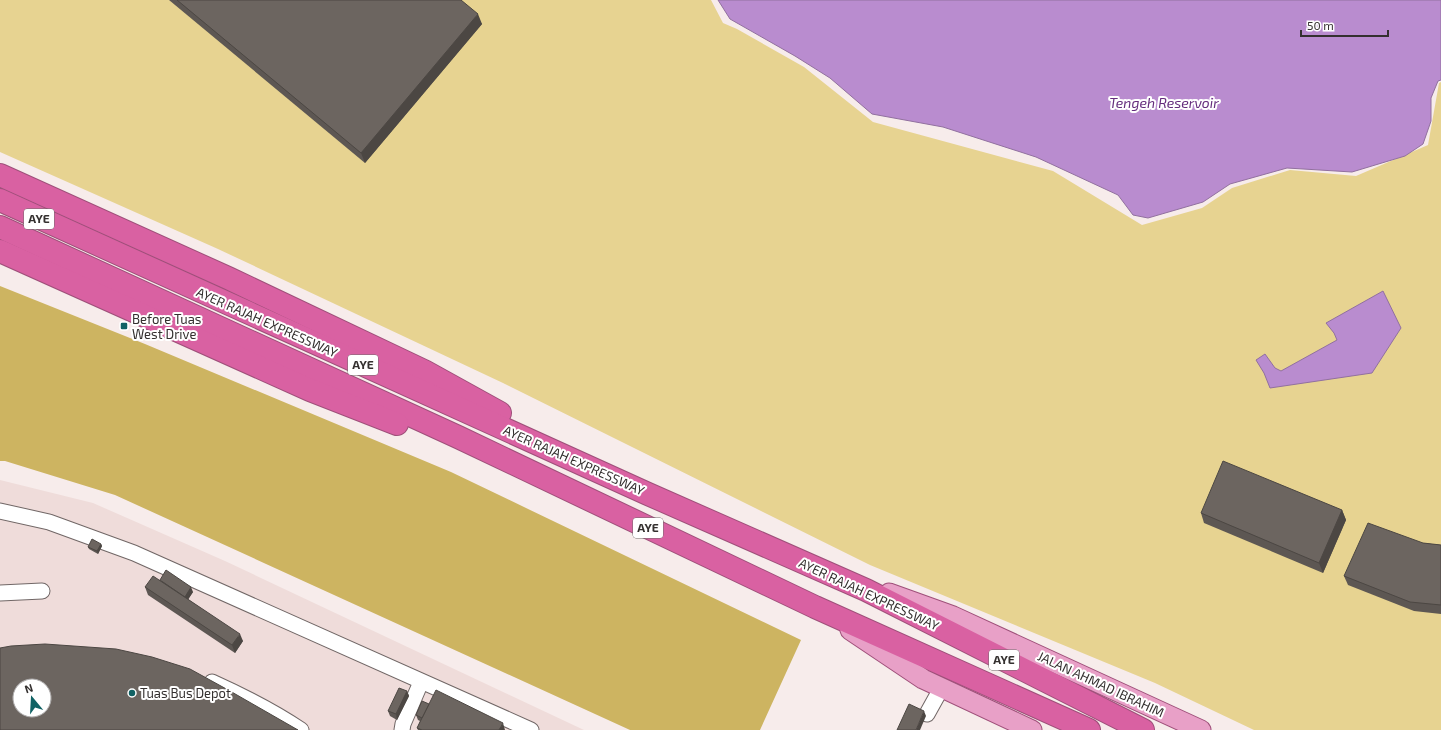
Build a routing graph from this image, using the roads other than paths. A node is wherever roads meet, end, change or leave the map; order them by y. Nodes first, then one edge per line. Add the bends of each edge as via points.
1 (0, 175) edge
2 (0, 200) edge
3 (0, 227) edge
4 (0, 251) edge
5 (481, 448) junction
6 (648, 494) junction
7 (0, 511) edge
8 (866, 590) junction
9 (42, 591) dead end
10 (0, 593) edge
11 (815, 607) junction
12 (198, 676) edge
13 (421, 682) junction
14 (942, 688) junction
15 (995, 713) junction
16 (928, 714) dead end
17 (526, 729) edge
18 (301, 730) edge
19 (402, 730) edge
20 (1013, 730) edge
21 (1032, 730) edge
22 (1089, 730) edge
23 (1143, 730) edge
24 (1201, 730) edge

1 - 6 highway via 228,278 424,371
2 - 6 highway, AYER RAJAH EXPRESSWAY / AYE
3 - 5 highway, AYER RAJAH EXPRESSWAY / AYE
4 - 5 highway via 310,390 466,451
5 - 11 highway, AYER RAJAH EXPRESSWAY / AYE
6 - 8 highway, AYER RAJAH EXPRESSWAY / AYE
7 - 13 lane via 49,522 134,553
8 - 23 highway, AYER RAJAH EXPRESSWAY / AYE
8 - 24 main road, JALAN AHMAD IBRAHIM via 886,592 953,616
9 - 10 lane
11 - 14 main road via 923,679
11 - 22 highway, AYER RAJAH EXPRESSWAY / AYE
12 - 18 lane via 246,698
13 - 17 lane
13 - 19 lane
14 - 15 main road
14 - 16 lane
15 - 20 lane
15 - 21 main road

